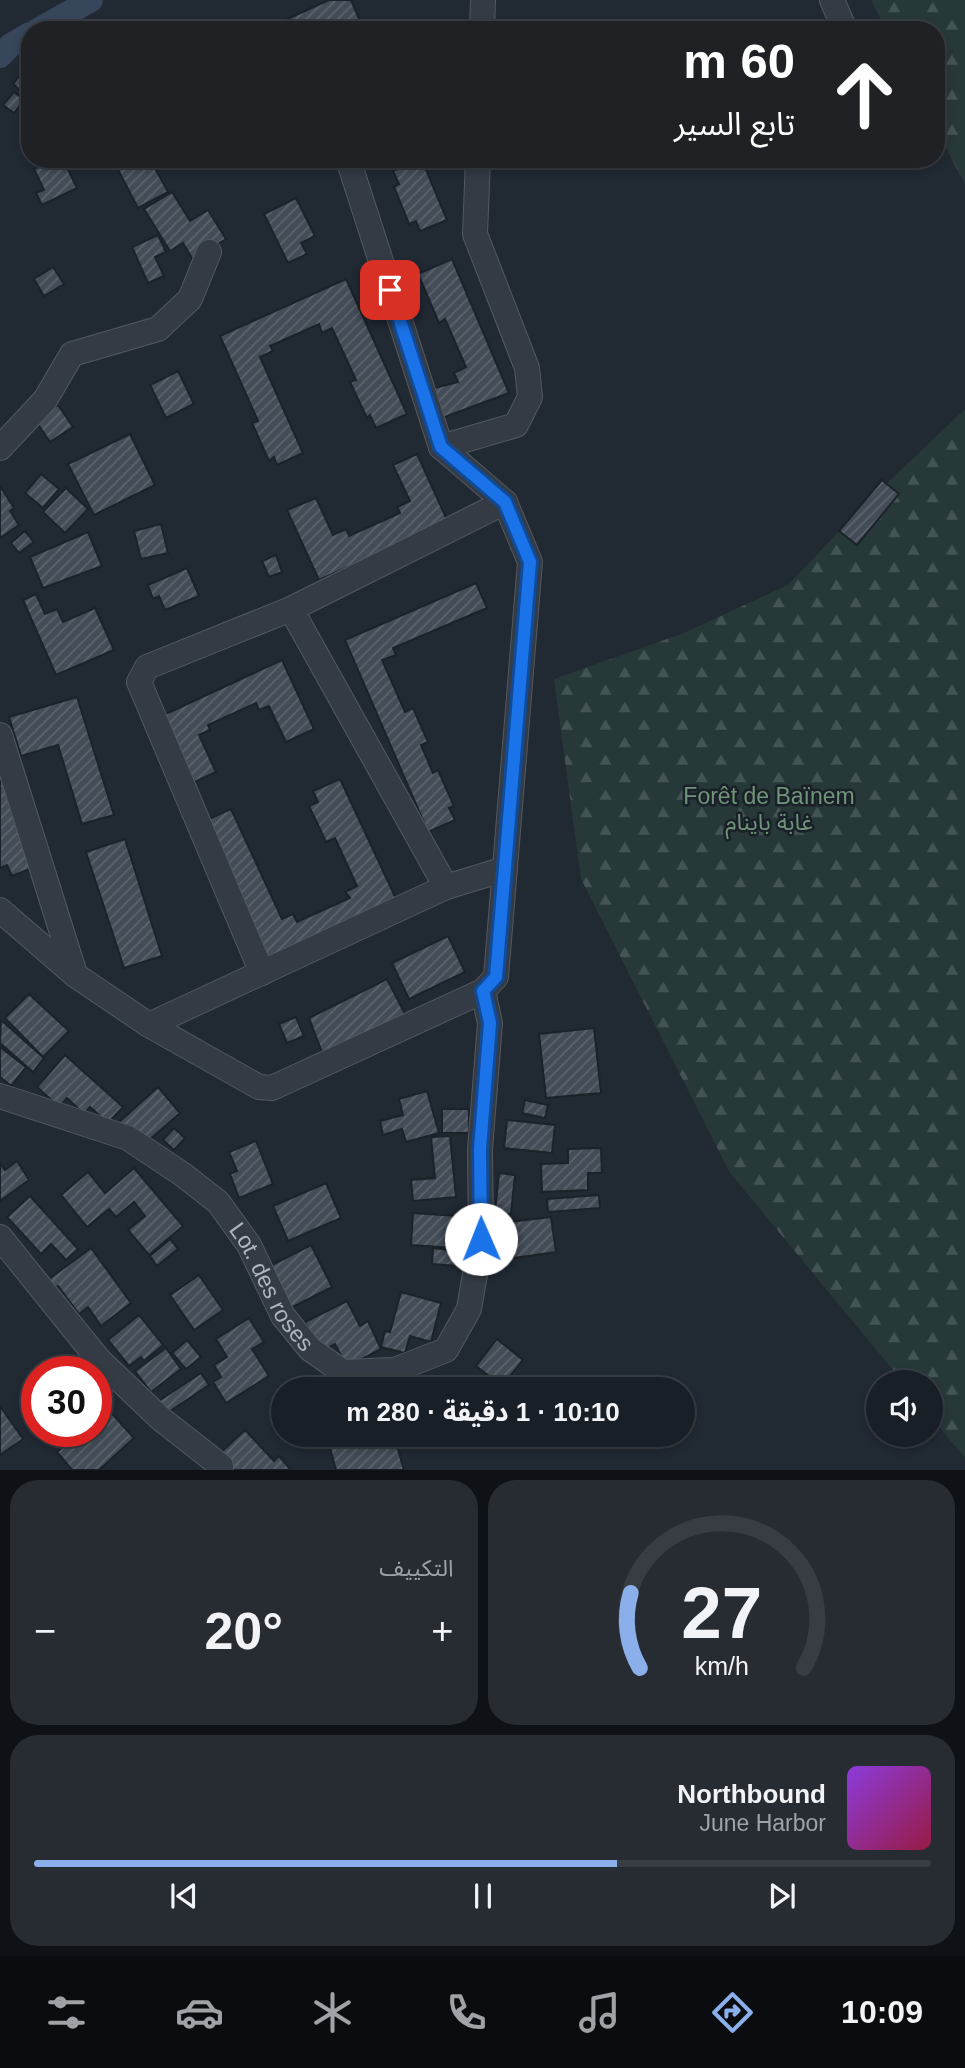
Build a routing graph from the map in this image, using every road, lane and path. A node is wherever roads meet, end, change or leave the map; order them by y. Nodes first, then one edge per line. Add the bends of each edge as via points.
1 (483, 0) edge
2 (832, 0) edge
3 (482, 21) edge
4 (841, 21) edge
5 (351, 168) edge
6 (478, 168) edge
7 (209, 252) dead end
8 (441, 447) junction
9 (0, 448) edge
10 (505, 502) junction
11 (291, 609) junction
12 (0, 735) edge
13 (505, 869) junction
14 (446, 887) junction
15 (0, 910) edge
16 (262, 974) junction
17 (75, 975) junction
18 (483, 991) junction
19 (149, 1025) junction
20 (0, 1096) edge
21 (0, 1237) edge
22 (221, 1466) dead end

1 - 3 street
2 - 4 street
5 - 8 street
6 - 8 street via 475,234 527,368 530,397 516,425
7 - 9 street via 190,299 158,329 72,354 45,400
8 - 10 street
10 - 11 street
10 - 13 street via 530,562
11 - 14 street
11 - 16 street via 148,667 139,682
12 - 17 street
13 - 14 street
13 - 18 street via 496,977
14 - 16 street
15 - 17 street
16 - 19 street
17 - 19 street
18 - 19 street via 272,1088 259,1087
18 - 20 street, Lot. des roses via 490,1023 480,1149 481,1239 468,1309 446,1350 395,1370 343,1372 310,1349 283,1317 250,1245 218,1202 183,1174 128,1139
21 - 22 street via 100,1360 161,1419

